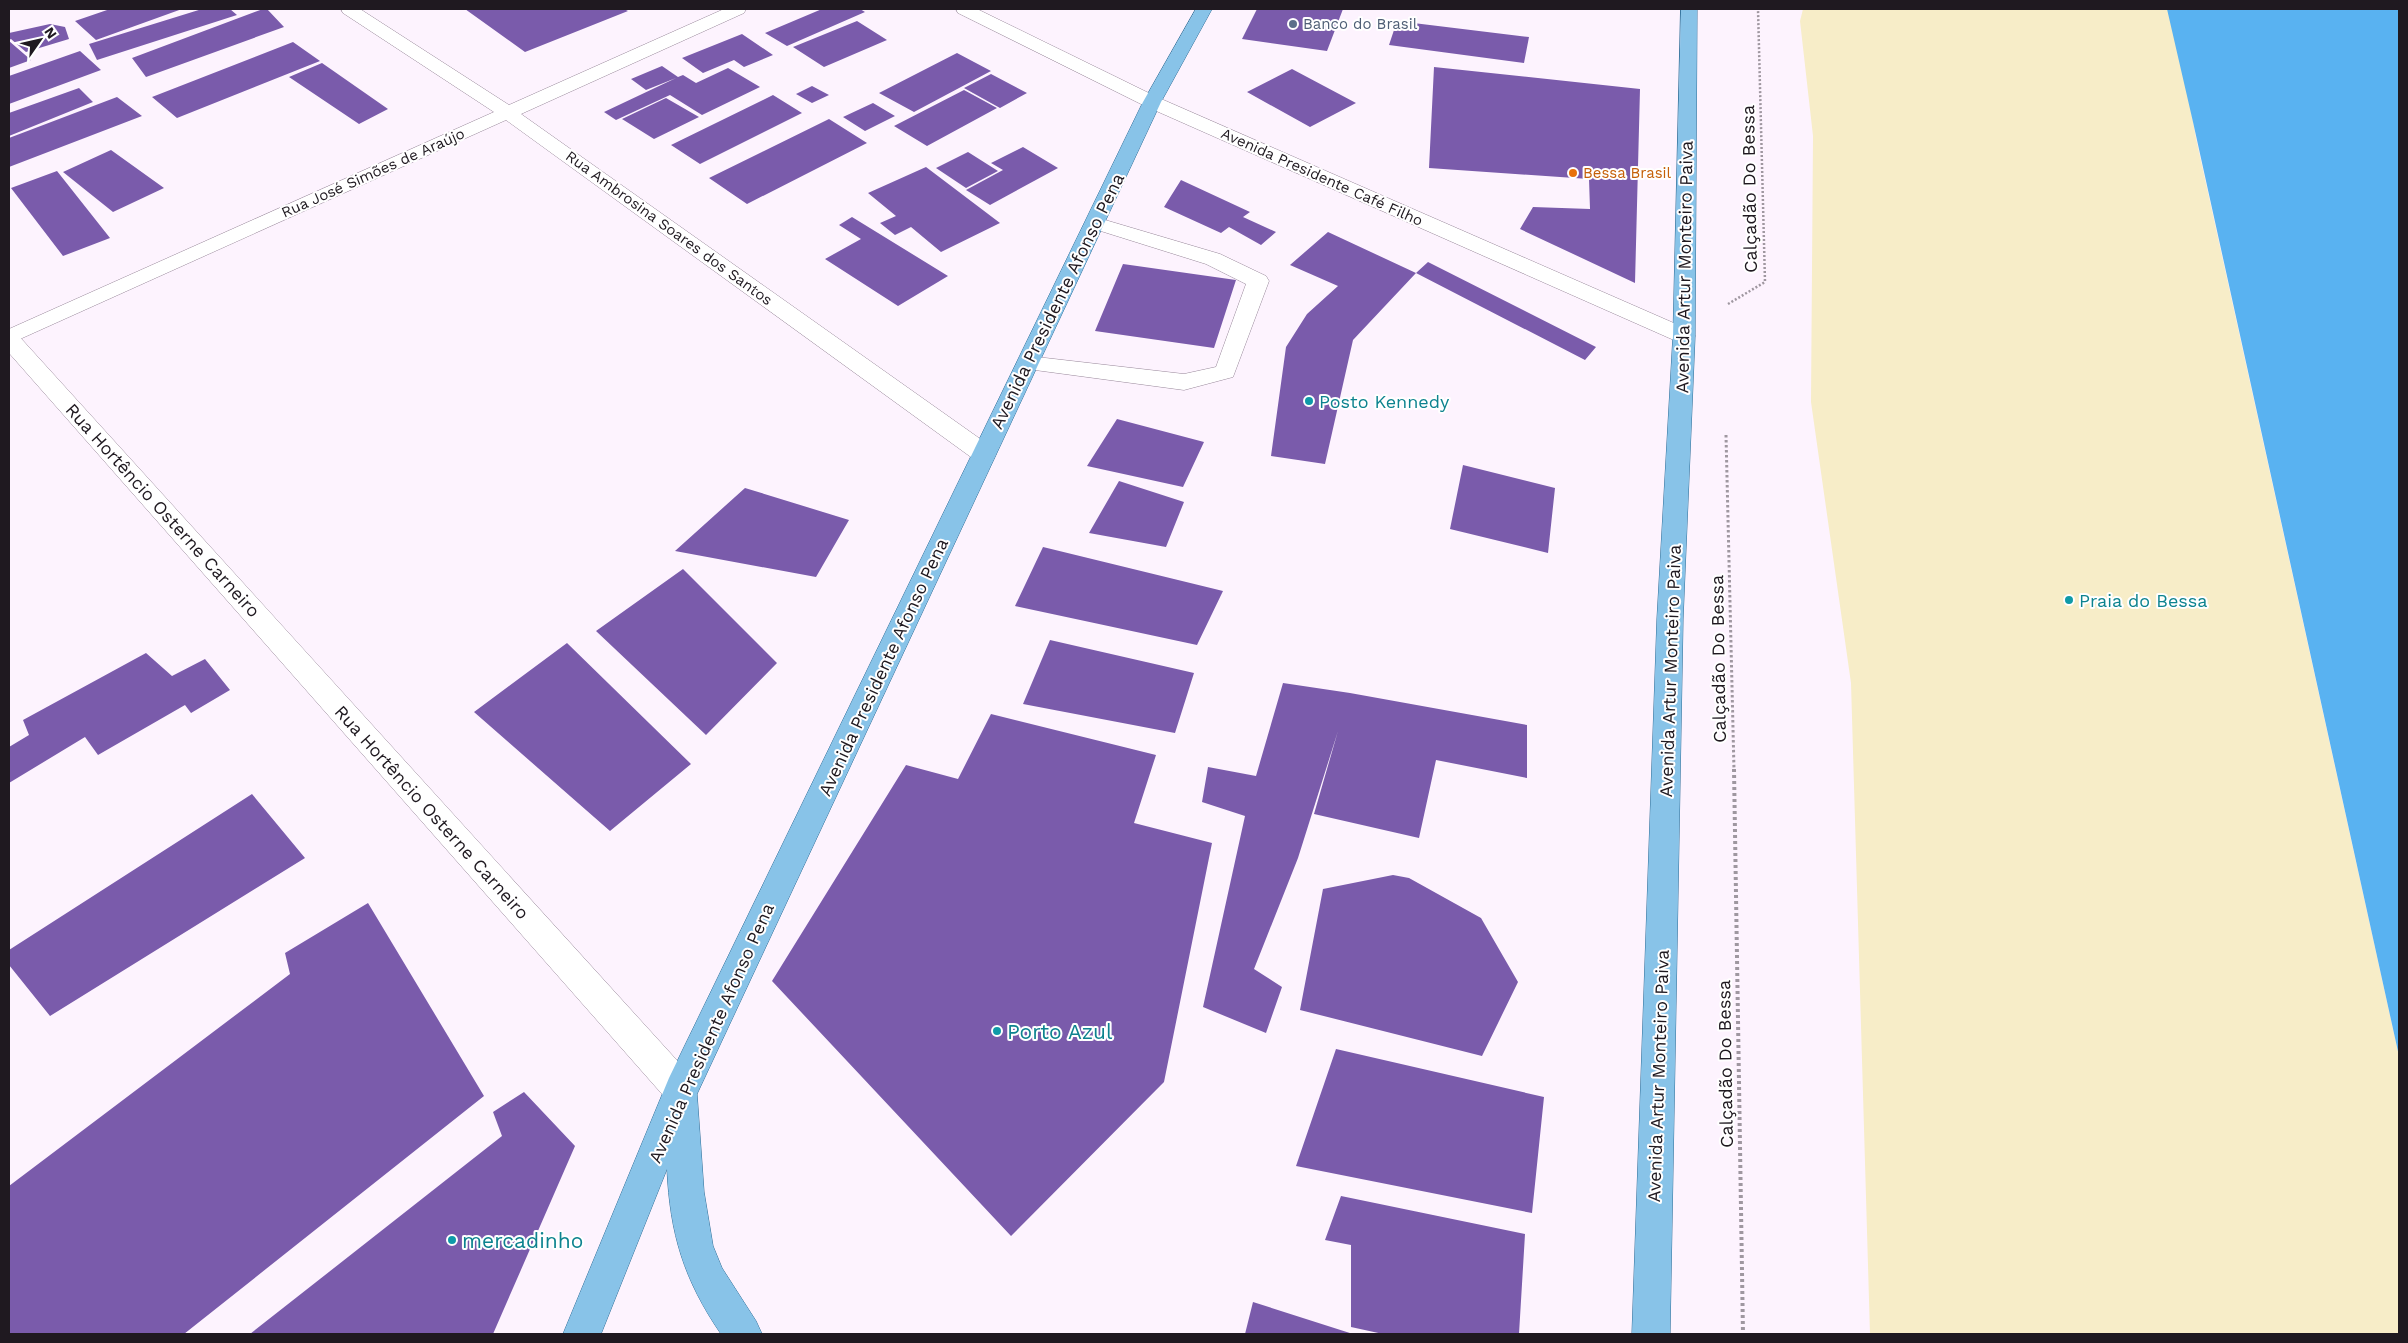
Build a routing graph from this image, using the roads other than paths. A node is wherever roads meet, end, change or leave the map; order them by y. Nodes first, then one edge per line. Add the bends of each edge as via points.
1 (349, 9) edge
2 (738, 9) edge
3 (964, 9) edge
4 (1204, 9) edge
5 (1689, 9) edge
6 (1152, 102) junction
7 (507, 112) junction
8 (1095, 223) junction
9 (1684, 336) junction
10 (9, 338) edge
11 (1028, 363) junction
12 (984, 454) junction
13 (681, 1090) junction
14 (582, 1334) edge
15 (742, 1334) edge
16 (749, 1334) edge
17 (1651, 1334) edge

1 - 7 street, Rua Ambrosina Soares dos Santos
2 - 7 street, Rua José Simões de Araújo
3 - 6 street, Avenida Presidente Café Filho
4 - 6 main road, Avenida Presidente Afonso Pena
5 - 9 main road, Avenida Artur Monteiro Paiva
6 - 8 main road, Avenida Presidente Afonso Pena
6 - 9 street, Avenida Presidente Café Filho
7 - 10 street, Rua José Simões de Araújo
7 - 12 street, Rua Ambrosina Soares dos Santos
8 - 11 main road, Avenida Presidente Afonso Pena
8 - 11 street via 1213,259 1258,281 1225,372 1184,382
9 - 17 main road, Avenida Artur Monteiro Paiva via 1670,619
10 - 13 street, Rua Hortêncio Osterne Carneiro
11 - 12 main road, Avenida Presidente Afonso Pena
12 - 13 main road, Avenida Presidente Afonso Pena
13 - 14 main road, Avenida Presidente Afonso Pena
13 - 15 main road via 687,1193 695,1246 712,1288
15 - 16 main road

